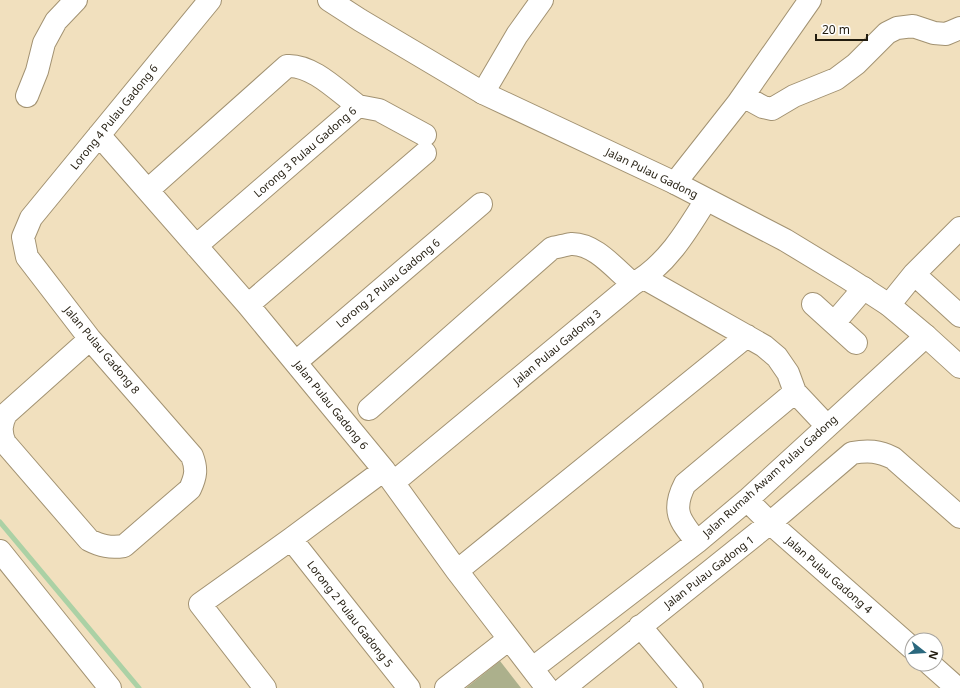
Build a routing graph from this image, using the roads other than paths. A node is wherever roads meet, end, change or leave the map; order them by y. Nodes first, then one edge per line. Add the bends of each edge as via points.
1 (76, 0) edge
2 (210, 0) edge
3 (329, 0) edge
4 (542, 0) edge
5 (810, 0) edge
6 (960, 28) edge
7 (483, 93) junction
8 (27, 96) dead end
9 (743, 96) junction
10 (358, 106) junction
11 (99, 135) junction
12 (675, 183) junction
13 (148, 190) junction
14 (706, 200) junction
15 (481, 204) dead end
16 (960, 228) edge
17 (23, 237) joint
18 (196, 246) junction
19 (914, 274) junction
20 (638, 281) junction
21 (864, 288) junction
22 (813, 304) dead end
23 (248, 305) junction
24 (888, 305) junction
25 (960, 316) edge
26 (834, 323) junction
27 (747, 336) junction
28 (926, 336) junction
29 (90, 339) junction
30 (856, 343) dead end
31 (296, 362) junction
32 (960, 367) edge
33 (795, 392) junction
34 (369, 409) dead end
35 (826, 425) junction
36 (389, 476) junction
37 (747, 500) junction
38 (960, 517) edge
39 (770, 523) junction
40 (291, 539) junction
41 (697, 542) junction
42 (0, 552) edge
43 (457, 570) junction
44 (640, 626) junction
45 (509, 639) junction
46 (904, 641) edge
47 (533, 668) junction
48 (939, 672) edge
49 (110, 688) edge
50 (265, 688) edge
51 (409, 688) edge
52 (446, 688) edge
53 (547, 688) edge
54 (564, 688) edge
55 (692, 688) edge
56 (957, 688) edge

1 - 8 street via 56,22 44,43 38,71
2 - 11 street, Lorong 4 Pulau Gadong 6
3 - 7 street, Jalan Pulau Gadong
4 - 7 street via 517,35
5 - 9 street
6 - 9 street via 946,34 913,26 897,28 887,33 856,64 836,79 794,96 772,109
7 - 12 street, Jalan Pulau Gadong
9 - 12 street
10 - 13 street via 313,73 296,66 287,66
10 - 18 street, Lorong 3 Pulau Gadong 6
10 - 23 street, Lorong 3 Pulau Gadong 6 via 379,110 425,144
11 - 13 street, Jalan Pulau Gadong 6
11 - 17 street, Lorong 4 Pulau Gadong 6 via 31,218
12 - 14 street, Jalan Pulau Gadong
13 - 18 street, Jalan Pulau Gadong 6
14 - 20 street, Jalan Pulau Gadong 3 via 663,261
14 - 21 street, Jalan Pulau Gadong via 784,240
15 - 31 street, Lorong 2 Pulau Gadong 6
16 - 19 street
17 - 29 street, Jalan Pulau Gadong 8 via 27,257
18 - 23 street, Jalan Pulau Gadong 6
19 - 24 street
19 - 25 street
20 - 27 street
20 - 34 street via 594,251 581,246 571,244 552,248
20 - 36 street, Jalan Pulau Gadong 3
21 - 24 street, Jalan Pulau Gadong
21 - 26 street
22 - 26 street
23 - 31 street, Jalan Pulau Gadong 6
24 - 28 street, Jalan Pulau Gadong
26 - 30 street
27 - 33 street via 777,357 788,373
27 - 43 street
28 - 32 street, Jalan Pulau Gadong
28 - 35 street, Jalan Rumah Awam Pulau Gadong
29 - 29 street, Jalan Pulau Gadong 8 via 6,414 1,435 5,443 89,540 112,548 124,546 190,489 196,476 196,466 192,456
31 - 36 street, Jalan Pulau Gadong 6
33 - 35 street
33 - 41 street via 685,484 677,508 681,522
35 - 37 street, Jalan Rumah Awam Pulau Gadong
36 - 40 street, Jalan Pulau Gadong 3
36 - 43 street, Jalan Pulau Gadong 6
37 - 39 street, Jalan Pulau Gadong 4
37 - 41 street, Jalan Rumah Awam Pulau Gadong
38 - 39 street, Jalan Pulau Gadong 1 via 893,458 880,452 865,451 852,453
39 - 44 street, Jalan Pulau Gadong 1
39 - 46 street, Jalan Pulau Gadong 4
40 - 50 street, Jalan Pulau Gadong 3 via 200,604
40 - 51 street, Lorong 2 Pulau Gadong 5
41 - 47 street, Jalan Rumah Awam Pulau Gadong
42 - 49 street
43 - 45 street, Jalan Pulau Gadong 6
44 - 54 street, Jalan Pulau Gadong 1
44 - 55 street
45 - 47 street, Jalan Pulau Gadong 6
45 - 52 street
47 - 53 street, Jalan Pulau Gadong 6
48 - 56 street

